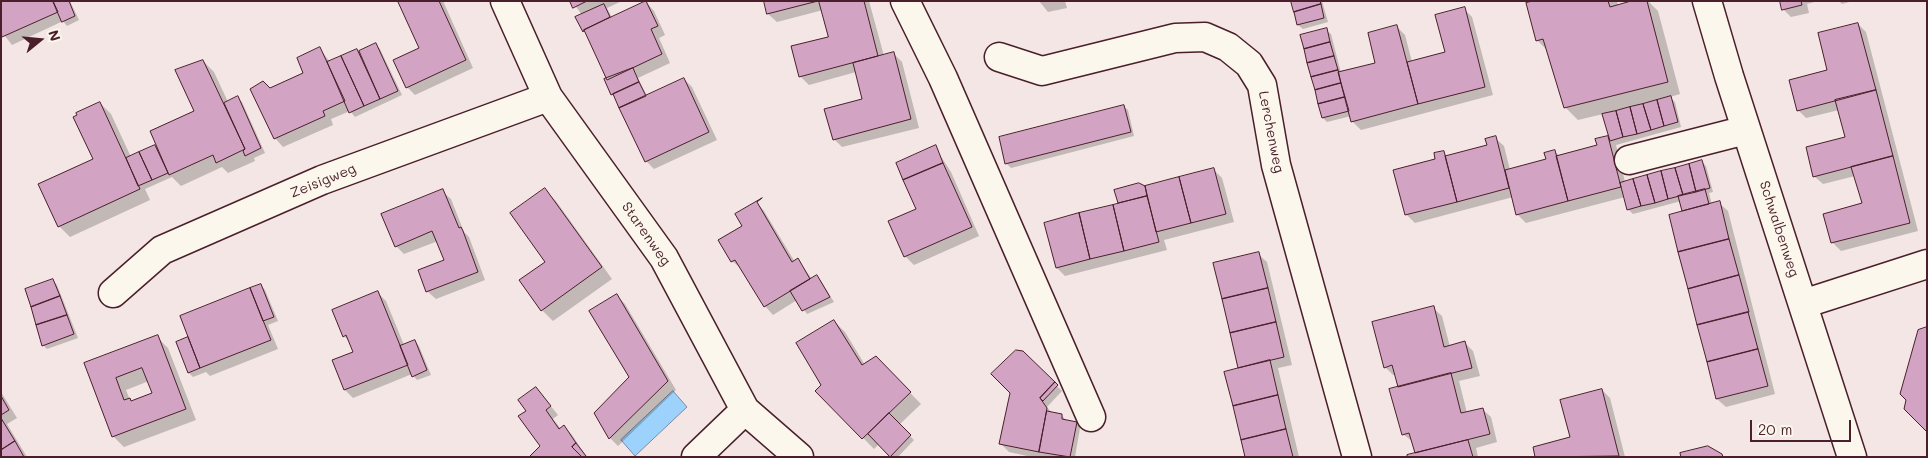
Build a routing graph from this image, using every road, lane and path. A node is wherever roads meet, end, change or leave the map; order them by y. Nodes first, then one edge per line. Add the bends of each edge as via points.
1 (505, 1) edge
2 (905, 1) edge
3 (1707, 1) edge
4 (999, 57) dead end
5 (548, 97) junction
6 (1746, 130) junction
7 (1629, 160) dead end
8 (1927, 264) edge
9 (113, 293) dead end
10 (1803, 304) junction
11 (745, 410) junction
12 (1091, 417) dead end
13 (696, 457) edge
14 (799, 457) edge
15 (1357, 457) edge
16 (1852, 457) edge

1 - 5 street, Starenweg
2 - 12 street via 943,78
3 - 6 street, Schwalbenweg
4 - 15 street, Lerchenweg via 1042,71 1175,38 1205,37 1228,47 1249,64 1262,85 1276,165
5 - 9 street, Zeisigweg via 322,180 162,250
5 - 11 street, Starenweg via 664,258
6 - 7 street
6 - 10 street, Schwalbenweg
8 - 10 street
10 - 16 street, Schwalbenweg
11 - 13 street
11 - 14 street, Starenweg

